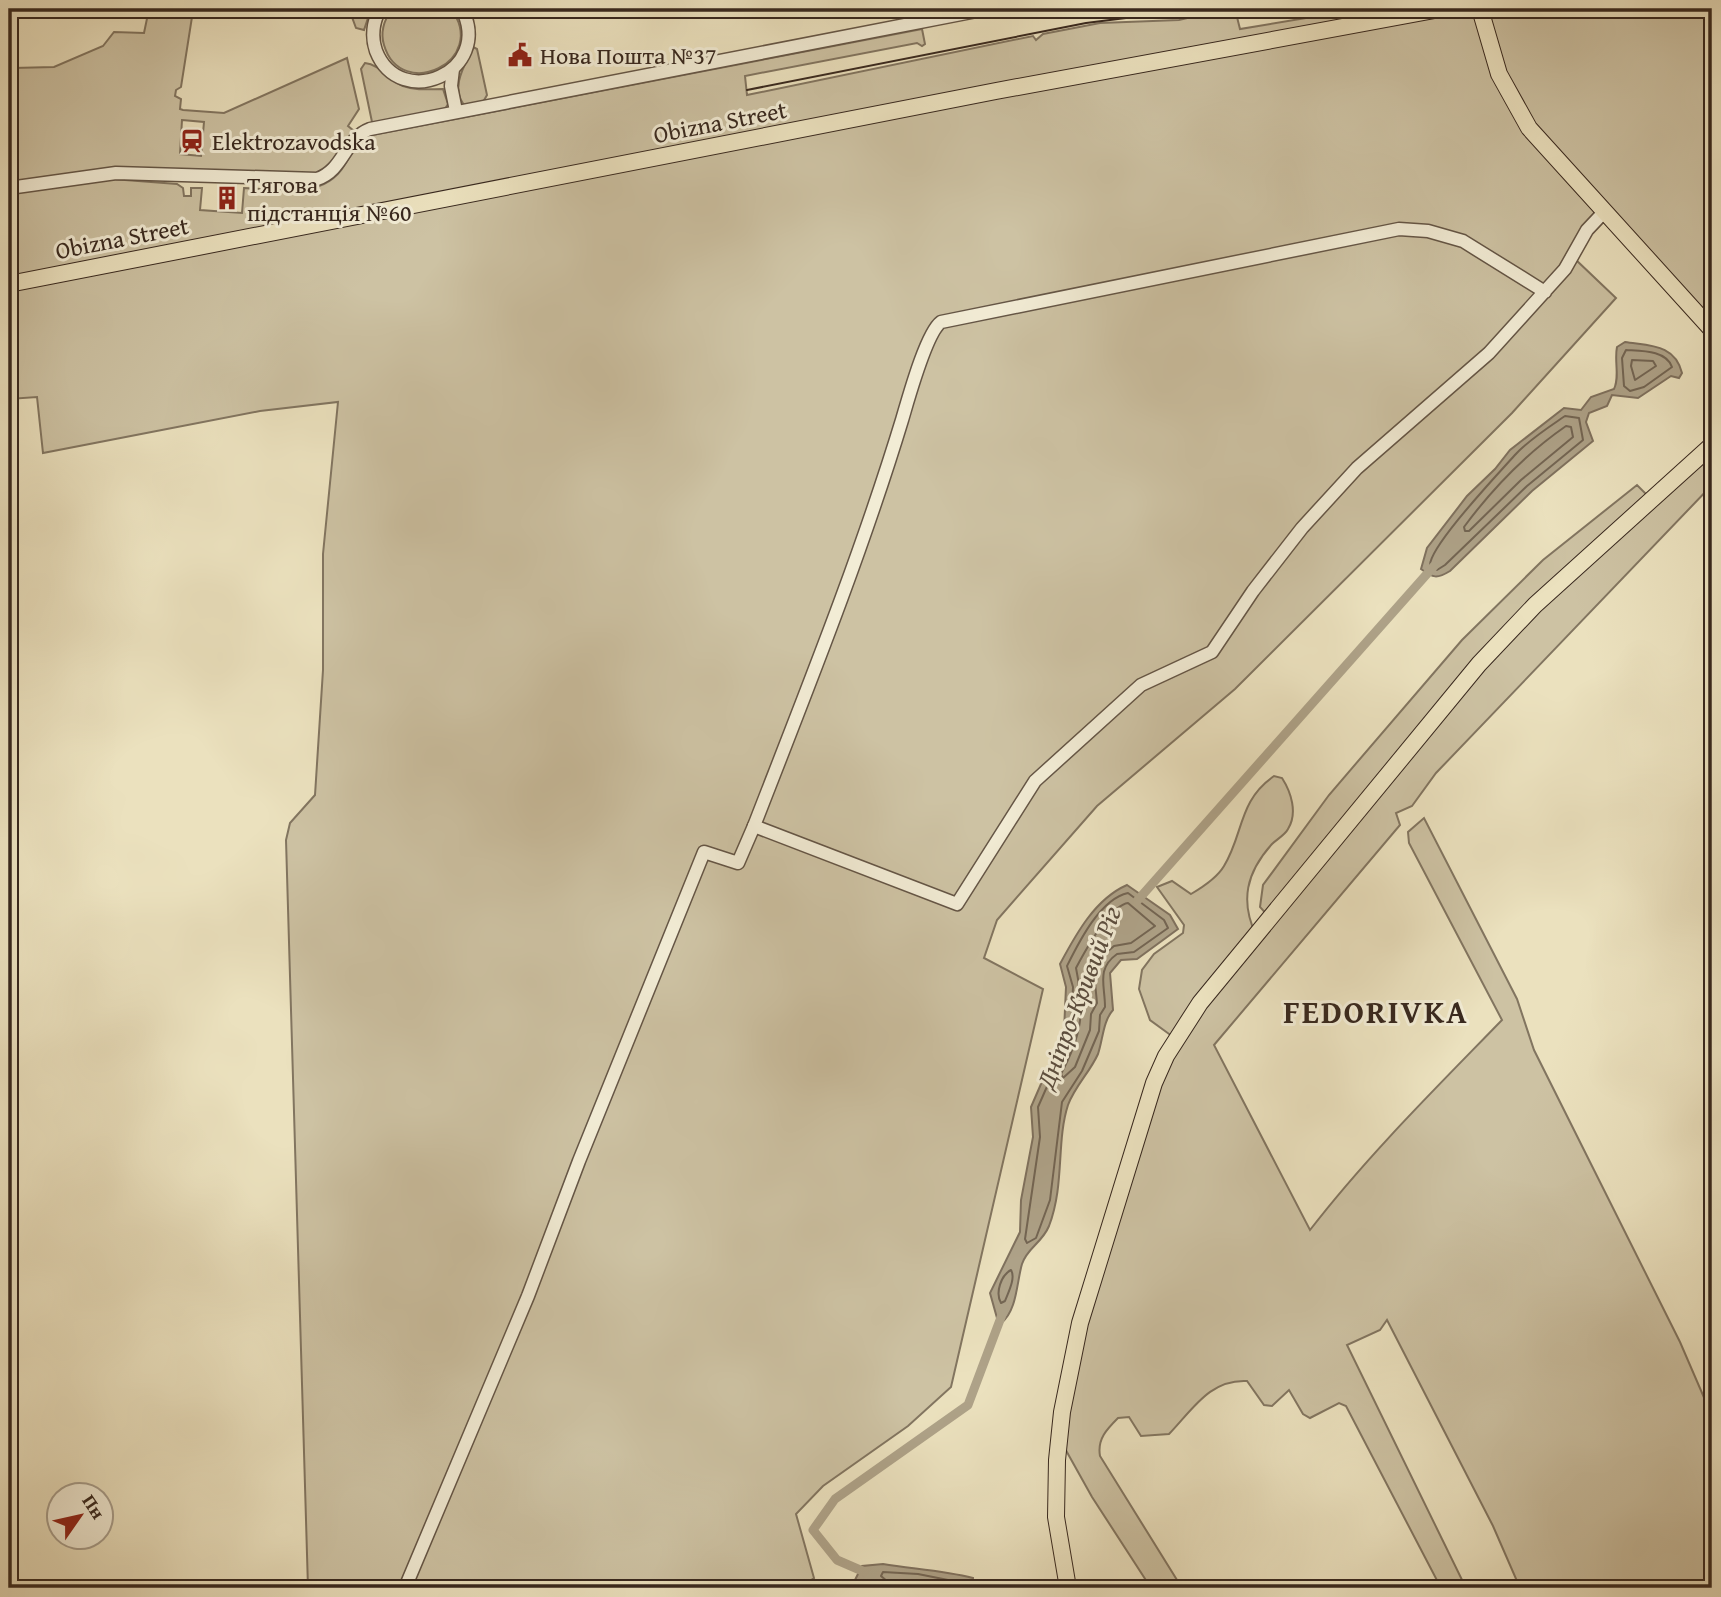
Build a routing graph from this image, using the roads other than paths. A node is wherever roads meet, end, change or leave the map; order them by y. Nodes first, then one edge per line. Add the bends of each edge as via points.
1 (380, 9) edge
2 (462, 9) edge
3 (987, 9) edge
4 (1440, 9) edge
5 (1480, 9) edge
6 (453, 69) junction
7 (434, 80) junction
8 (452, 93) junction
9 (456, 111) junction
10 (9, 188) edge
11 (1604, 212) junction
12 (9, 284) edge
13 (1545, 292) junction
14 (1712, 330) edge
15 (1712, 444) edge
16 (754, 826) junction
17 (405, 1588) edge
18 (1068, 1588) edge

1 - 7 street via 373,36 382,61 408,80
2 - 6 street via 469,37 463,58
3 - 9 street
4 - 12 main road, Obizna Street
5 - 11 main road via 1499,74 1516,110
6 - 7 street
6 - 8 street
7 - 8 street
8 - 9 street
9 - 10 street via 359,134 335,169 317,179 116,173
11 - 13 street
11 - 14 main road
13 - 16 street via 1489,353 1339,488 1253,591 1212,652 1141,685 1035,781 957,904
13 - 16 street via 1463,241 1399,229 941,321 933,331 862,542
15 - 18 main road via 1535,605 1479,664 1200,1003 1166,1056 1115,1202 1080,1323 1062,1412 1056,1517
16 - 17 street via 738,863 704,852 528,1296

